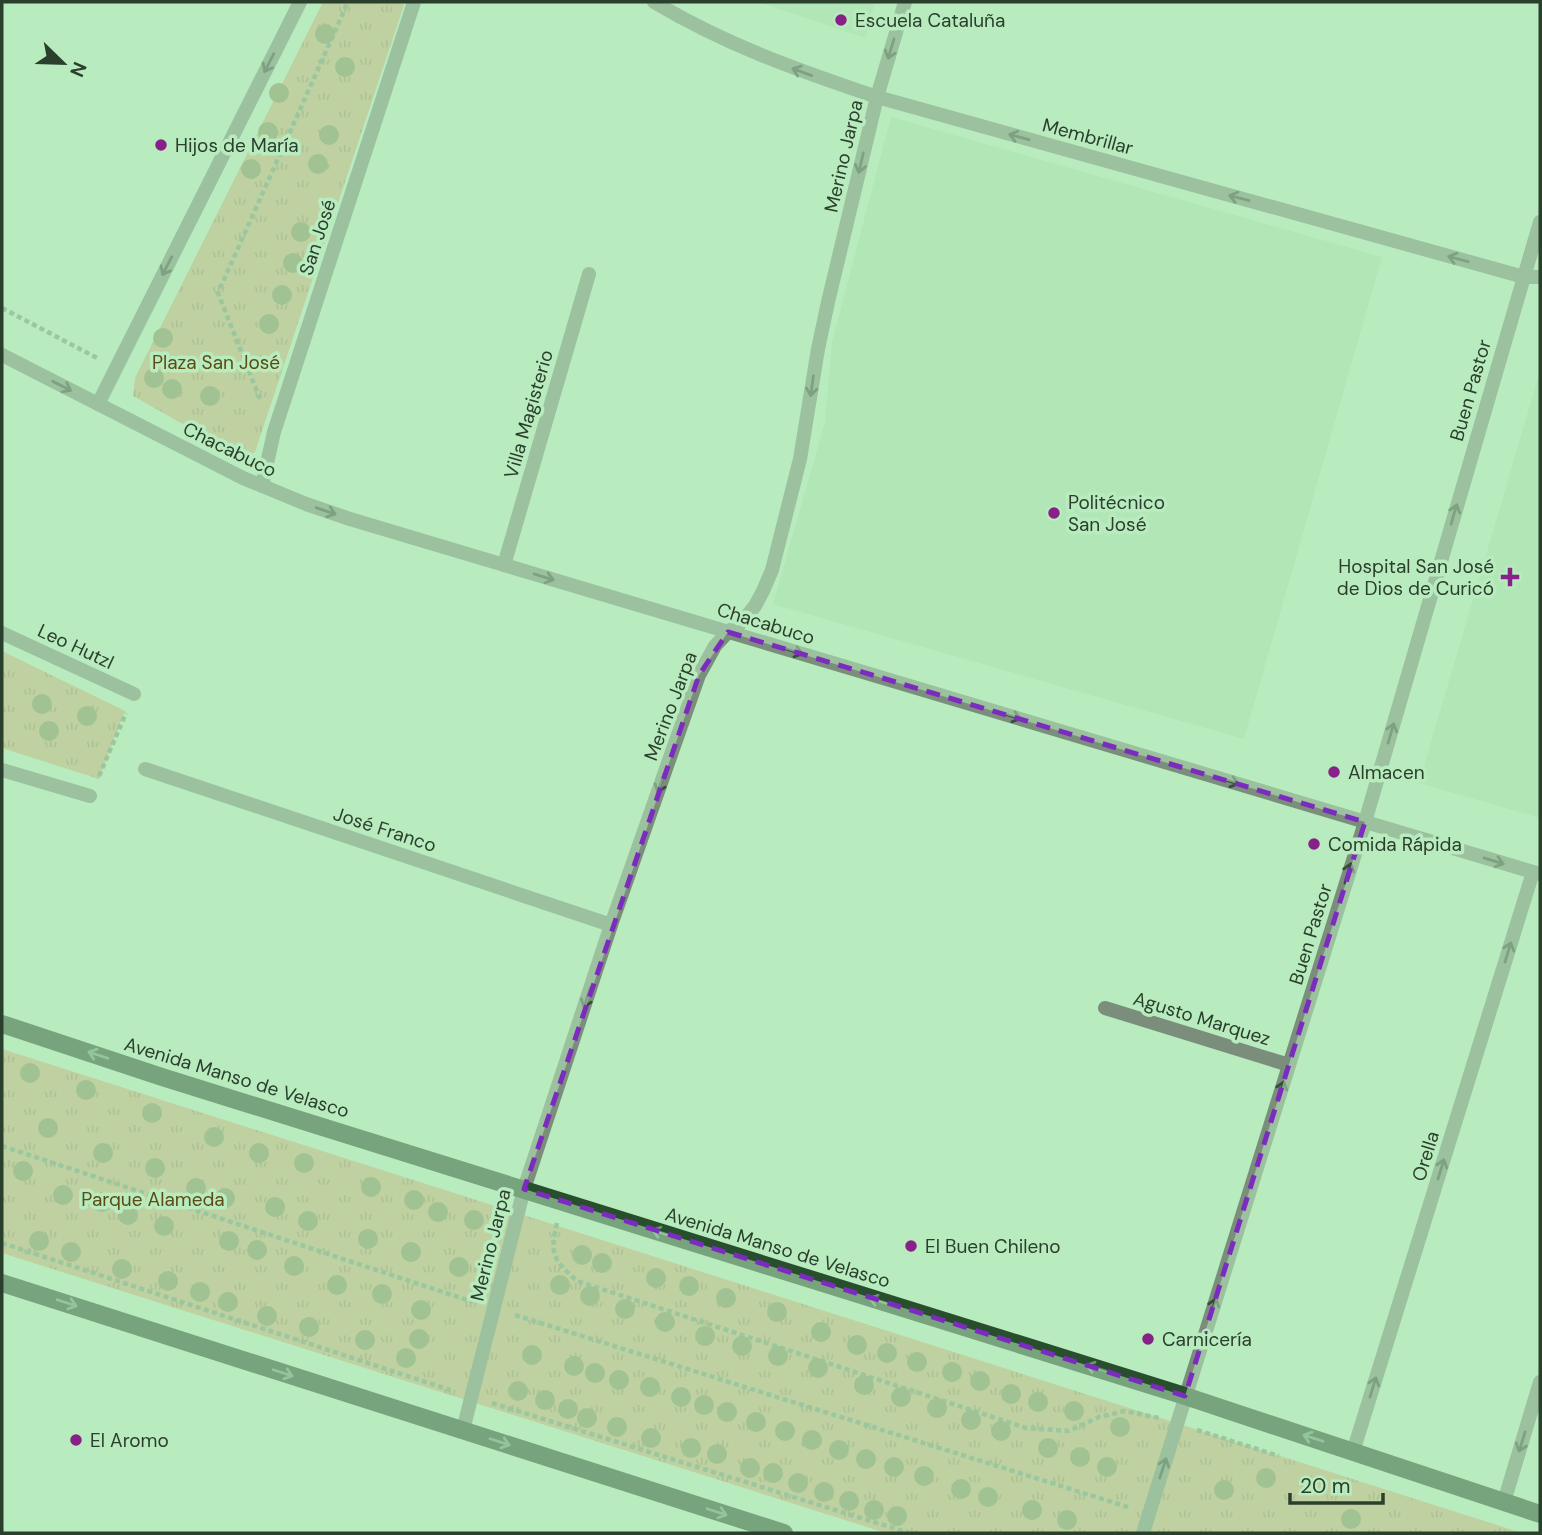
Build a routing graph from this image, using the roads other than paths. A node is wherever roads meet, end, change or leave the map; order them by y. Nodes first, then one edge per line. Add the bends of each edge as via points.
1 (300, 2) edge
2 (414, 2) edge
3 (654, 2) edge
4 (905, 2) edge
5 (877, 97) junction
6 (1540, 222) edge
7 (589, 274) dead end
8 (1524, 277) junction
9 (1540, 277) edge
10 (2, 355) edge
11 (98, 404) junction
12 (262, 486) junction
13 (504, 565) junction
14 (728, 632) junction
15 (2, 633) edge
16 (134, 694) road end
17 (145, 769) dead end
18 (2, 770) edge
19 (90, 796) road end
20 (1364, 822) junction
21 (1537, 873) edge
22 (611, 925) junction
23 (1105, 1008) dead end
24 (2, 1024) edge
25 (1289, 1065) junction
26 (524, 1189) junction
27 (2, 1283) edge
28 (1540, 1382) edge
29 (1185, 1396) junction
30 (463, 1430) junction
31 (1353, 1452) junction
32 (1504, 1502) junction
33 (1540, 1514) edge
34 (784, 1533) edge
35 (1143, 1533) edge

1 -> 11 street
2 - 12 street, San José via 274,432
5 -> 3 street, Membrillar via 754,53
4 -> 5 street, Merino Jarpa
8 -> 5 street, Membrillar
5 -> 14 street, Merino Jarpa via 772,570 755,606
6 - 8 street, Buen Pastor
7 - 13 street, Villa Magisterio
8 - 9 street, Membrillar
20 -> 8 street, Buen Pastor
10 -> 11 street, Chacabuco
11 - 12 street, Chacabuco
12 -> 13 street, Chacabuco via 350,519
13 -> 14 street, Chacabuco
14 -> 20 street, Chacabuco
14 -> 22 street, Merino Jarpa via 699,675
15 - 16 street, Leo Hutzl
17 - 22 street, José Franco
18 - 19 street
20 -> 21 street, Chacabuco
25 -> 20 street, Buen Pastor
31 -> 21 street, Orella
22 -> 26 street, Merino Jarpa
23 - 25 street, Agusto Marquez
26 -> 24 main road, Avenida Manso de Velasco
29 -> 25 street, Buen Pastor
29 -> 26 main road, Avenida Manso de Velasco
26 - 30 street, Merino Jarpa
27 -> 30 main road
28 -> 32 street
31 -> 29 main road, Avenida Manso de Velasco
35 -> 29 street, Buen Pastor
30 -> 34 main road
31 - 32 main road, Avenida Manso de Velasco
32 - 33 main road, Avenida Manso de Velasco

